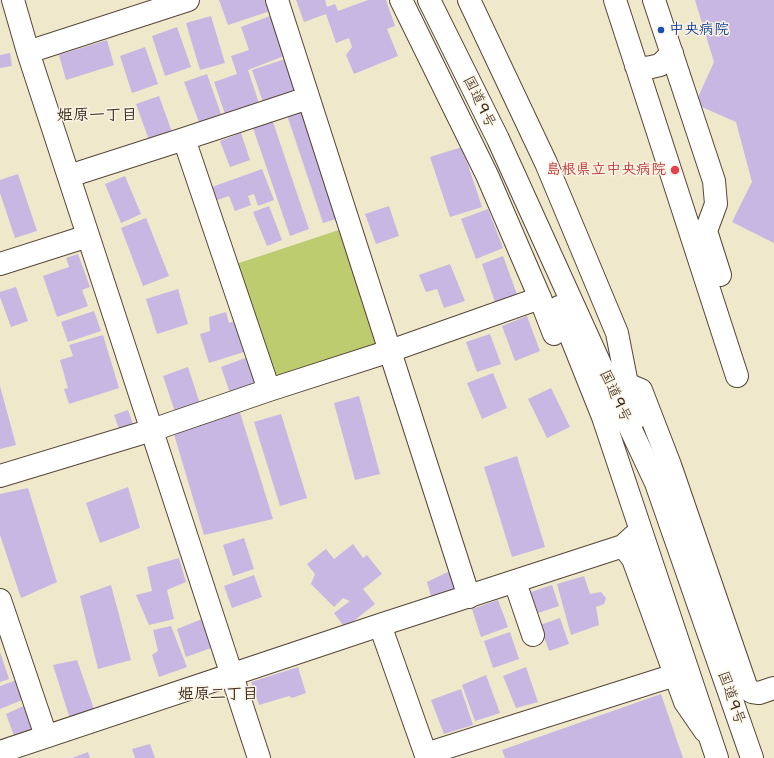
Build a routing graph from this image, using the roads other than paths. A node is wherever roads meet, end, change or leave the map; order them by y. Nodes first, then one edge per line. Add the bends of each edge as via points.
1 (13, 0) edge
2 (188, 0) edge
3 (277, 0) edge
4 (401, 0) edge
5 (429, 0) edge
6 (469, 0) edge
7 (615, 0) edge
8 (654, 0) edge
9 (452, 45) junction
10 (28, 52) junction
11 (672, 53) junction
12 (636, 66) junction
13 (308, 98) junction
14 (184, 139) junction
15 (69, 176) junction
16 (88, 236) junction
17 (0, 264) edge
18 (540, 298) junction
19 (390, 351) junction
20 (627, 384) junction
21 (270, 390) junction
22 (152, 430) junction
23 (0, 476) edge
24 (656, 483) junction
25 (628, 541) junction
26 (515, 582) junction
27 (661, 592) junction
28 (469, 597) junction
29 (0, 600) edge
30 (380, 625) junction
31 (533, 635) dead end
32 (232, 675) junction
33 (675, 675) junction
34 (774, 688) edge
35 (46, 736) junction
36 (714, 749) edge
37 (0, 752) edge
38 (426, 756) edge
39 (259, 758) edge
40 (752, 758) edge

1 - 10 main road
2 - 10 main road
3 - 13 main road
4 - 18 main road, 国道9号 via 487,175
5 - 9 main road, 国道9号
6 - 20 main road via 546,163 617,333
7 - 12 main road
8 - 11 main road
9 - 24 main road, 国道9号 via 498,139
9 - 27 main road, 国道9号 via 603,417
10 - 15 main road
11 - 12 main road via 660,65 647,68
11 - 12 main road via 714,181 716,204 706,231 744,373
13 - 14 main road
13 - 19 main road
14 - 15 main road
14 - 21 main road
15 - 16 main road
16 - 17 main road
16 - 22 main road
18 - 19 main road
18 - 25 main road, 国道9号
19 - 21 main road
19 - 28 main road
20 - 24 main road
20 - 34 main road via 640,390 646,404 670,465 747,689 759,693
21 - 22 main road
22 - 23 main road
22 - 32 main road
24 - 40 main road, 国道9号
25 - 26 main road
25 - 27 main road, 国道9号
25 - 33 main road
26 - 28 main road
26 - 31 main road
27 - 36 main road, 国道9号
28 - 30 main road
29 - 35 main road
30 - 32 main road
30 - 38 main road
32 - 35 main road
32 - 39 main road
33 - 36 main road via 685,702
33 - 38 main road
35 - 37 main road

